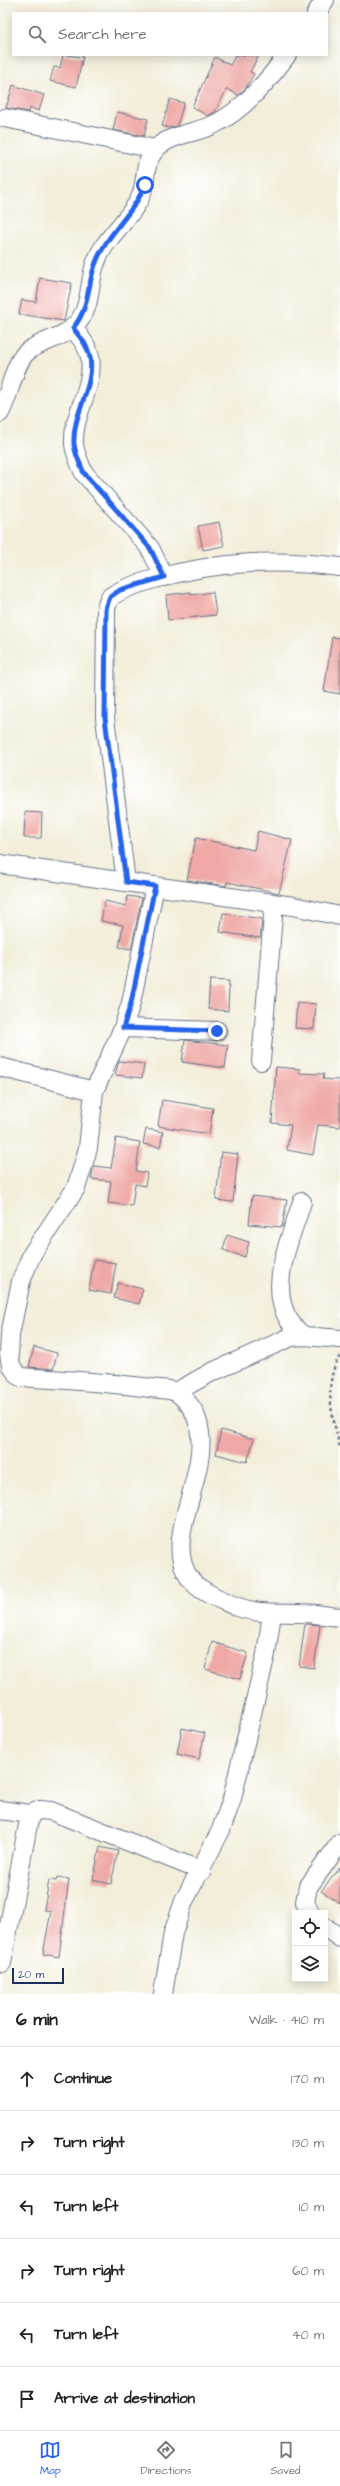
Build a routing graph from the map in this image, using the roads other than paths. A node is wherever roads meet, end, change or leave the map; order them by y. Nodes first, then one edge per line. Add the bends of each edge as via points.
1 (325, 0) edge
2 (317, 12) edge
3 (286, 56) edge
4 (5, 118) dead end
5 (155, 149) junction
6 (73, 328) junction
7 (0, 413) edge
8 (340, 566) edge
9 (164, 577) junction
10 (0, 864) edge
11 (126, 882) junction
12 (155, 886) junction
13 (274, 904) junction
14 (340, 916) edge
15 (123, 1028) junction
16 (217, 1031) dead end
17 (261, 1061) dead end
18 (0, 1067) edge
19 (94, 1091) junction
20 (302, 1202) dead end
21 (304, 1336) junction
22 (340, 1339) edge
23 (176, 1392) junction
24 (272, 1614) junction
25 (340, 1617) edge
26 (0, 1810) edge
27 (30, 1814) junction
28 (340, 1843) edge
29 (202, 1871) junction
30 (309, 1910) edge
31 (328, 1930) edge
32 (340, 1937) edge
33 (2, 1963) dead end
34 (163, 1994) edge

1 - 2 street
3 - 5 street via 261,87 235,111 214,125 164,142
4 - 5 street
5 - 6 street via 146,162 145,185 139,200 104,245 95,265 82,317
6 - 7 street via 28,351 18,362 8,400
6 - 9 street via 86,345 91,368 75,431 74,445 78,460 84,473 150,548
8 - 9 street via 287,561 261,562 224,565
9 - 11 street via 120,590 110,597 106,608 105,718
10 - 11 street
11 - 12 street
12 - 13 street
12 - 15 street via 131,1003
13 - 14 street
13 - 17 street
15 - 16 street
15 - 19 street
18 - 19 street
19 - 23 street via 88,1148 76,1188 32,1254 21,1281 10,1335 11,1366 20,1378 123,1384
20 - 21 street via 284,1260 280,1295 286,1318
21 - 22 street
21 - 23 street via 276,1343 210,1373
23 - 24 street via 189,1404 198,1420 202,1440 194,1486 180,1539 182,1560 191,1580 208,1593 236,1606
24 - 25 street via 300,1613
24 - 29 street via 266,1654 232,1799
26 - 27 street
27 - 29 street via 40,1810 51,1811
27 - 33 street
28 - 30 street via 308,1887 305,1902
29 - 34 street via 184,1901 173,1933
31 - 32 street

